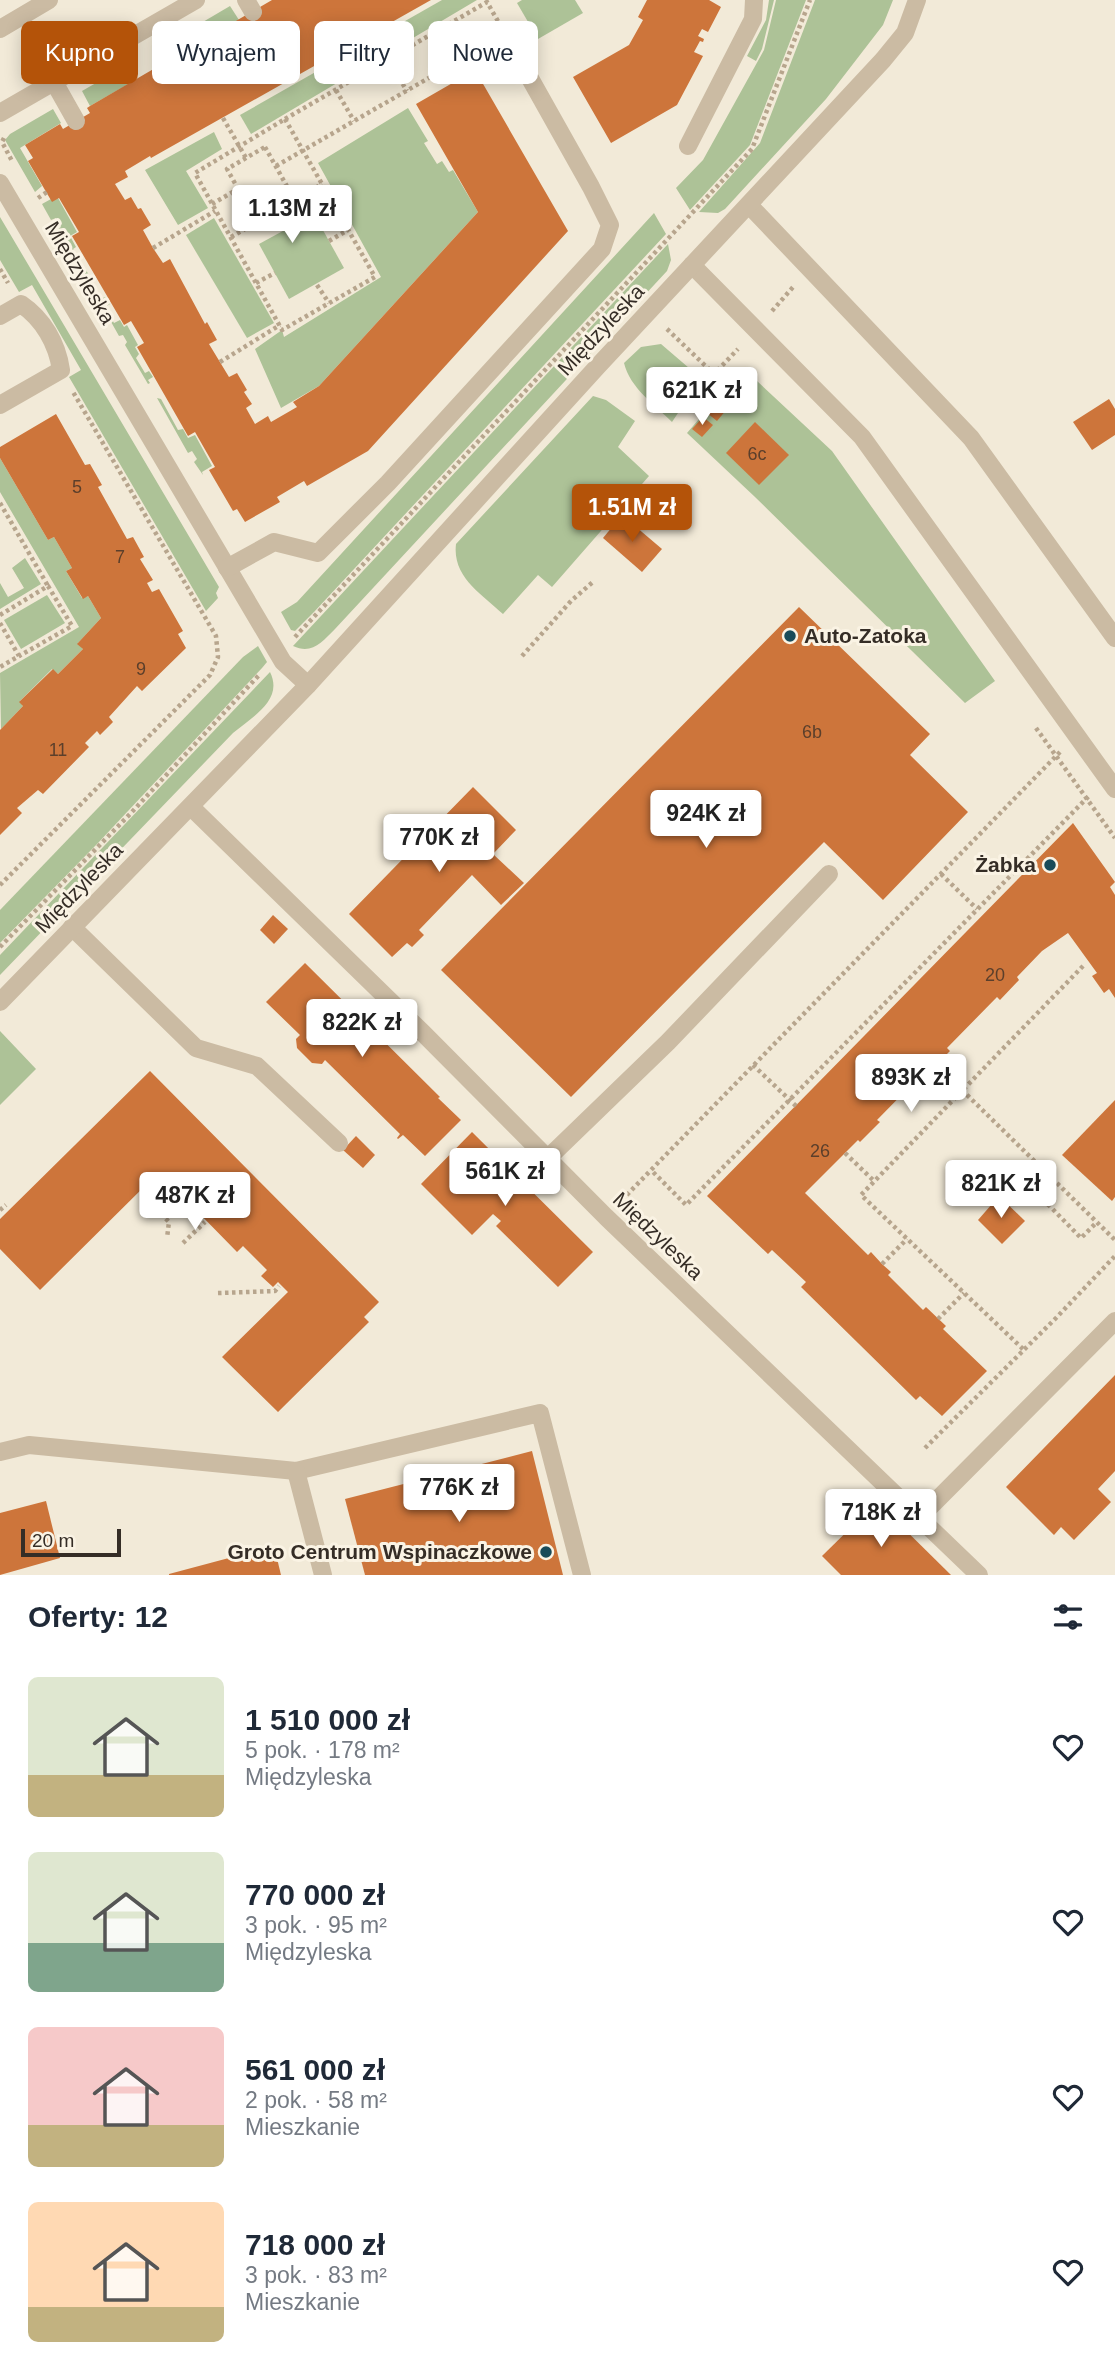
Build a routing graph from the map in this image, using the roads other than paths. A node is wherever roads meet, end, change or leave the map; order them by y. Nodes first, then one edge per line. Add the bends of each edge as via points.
1 (49, 0) edge
2 (195, 0) edge
3 (754, 0) edge
4 (917, 0) edge
5 (0, 29) edge
6 (138, 33) edge
7 (51, 84) edge
8 (55, 84) edge
9 (533, 84) edge
10 (0, 113) edge
11 (76, 121) dead end
12 (688, 146) dead end
13 (0, 183) edge
14 (749, 205) junction
15 (692, 265) junction
16 (0, 316) edge
17 (0, 405) edge
18 (227, 568) junction
19 (1115, 638) edge
20 (308, 685) junction
21 (1111, 784) edge
22 (191, 807) junction
23 (829, 874) dead end
24 (72, 927) junction
25 (0, 1002) edge
26 (339, 1143) dead end
27 (547, 1159) junction
28 (1115, 1321) edge
29 (0, 1452) edge
30 (296, 1471) junction
31 (919, 1518) junction
32 (323, 1575) edge
33 (582, 1575) edge
34 (979, 1575) edge

1 - 5 street
2 - 6 street
3 - 12 street via 753,19
4 - 14 street, Międzyleska via 905,33
7 - 10 street
8 - 11 street
9 - 18 street via 610,225 602,249 318,553 274,542
13 - 18 street, Międzyleska
14 - 15 street, Międzyleska
14 - 19 street via 971,438
15 - 20 street, Międzyleska
15 - 21 street via 862,437
16 - 17 street via 21,304 37,315 59,352 61,370
18 - 20 street, Międzyleska via 283,662
20 - 22 street, Międzyleska
22 - 24 street, Międzyleska
22 - 27 street, Międzyleska
23 - 27 street via 668,1042
24 - 25 street, Międzyleska
24 - 26 street via 196,1048 257,1066
27 - 31 street, Międzyleska
28 - 31 street
29 - 30 street via 29,1445
30 - 32 street
30 - 33 street via 540,1413
31 - 34 street, Międzyleska

